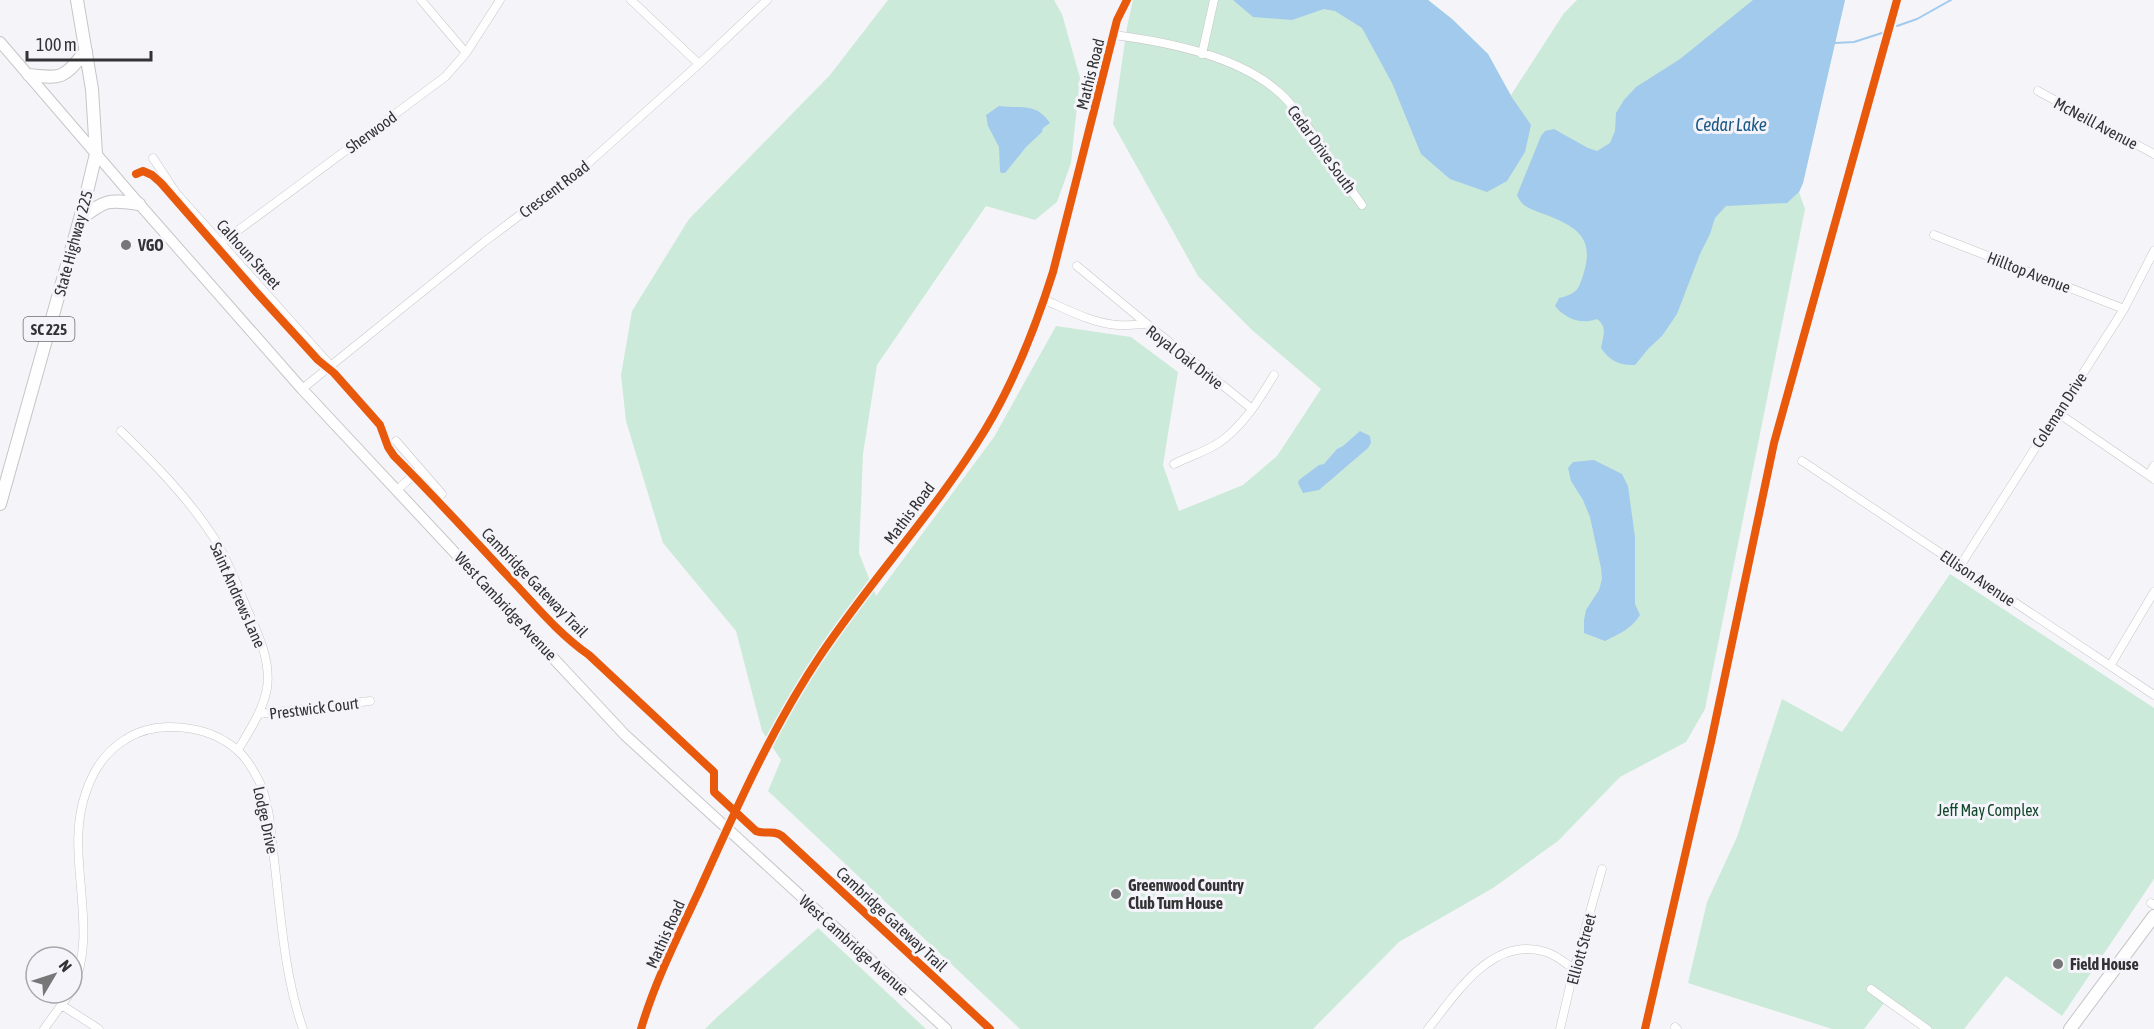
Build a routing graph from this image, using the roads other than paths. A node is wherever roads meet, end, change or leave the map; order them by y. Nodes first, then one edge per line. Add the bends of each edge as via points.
1 (77, 0) edge
2 (421, 0) edge
3 (500, 0) edge
4 (631, 0) edge
5 (767, 0) edge
6 (1127, 0) edge
7 (1214, 0) edge
8 (1114, 35) junction
9 (0, 42) edge
10 (86, 51) junction
11 (466, 54) junction
12 (1202, 54) junction
13 (699, 64) junction
14 (28, 75) junction
15 (2038, 91) dead end
16 (96, 154) junction
17 (2154, 154) edge
18 (153, 158) dead end
19 (139, 204) junction
20 (1362, 206) dead end
21 (80, 219) junction
22 (1934, 235) dead end
23 (221, 243) junction
24 (2154, 251) edge
25 (1077, 266) dead end
26 (1045, 300) junction
27 (2124, 309) junction
28 (1147, 324) junction
29 (330, 365) junction
30 (1274, 375) dead end
31 (302, 389) junction
32 (1252, 409) junction
33 (2058, 413) junction
34 (121, 431) dead end
35 (396, 441) dead end
36 (1802, 460) dead end
37 (1174, 464) dead end
38 (2154, 466) edge
39 (420, 469) junction
40 (2152, 477) edge
41 (397, 490) junction
42 (442, 494) dead end
43 (0, 504) edge
44 (1960, 566) junction
45 (2154, 592) edge
46 (2110, 666) junction
47 (2154, 695) edge
48 (370, 701) dead end
49 (259, 714) junction
50 (238, 750) junction
51 (728, 830) junction
52 (1602, 869) dead end
53 (2154, 916) edge
54 (83, 945) edge
55 (1574, 969) junction
56 (1871, 988) dead end
57 (63, 1006) joint
58 (44, 1029) edge
59 (99, 1029) edge
60 (303, 1029) edge
61 (641, 1029) edge
62 (946, 1029) edge
63 (1428, 1029) edge
64 (1560, 1029) edge
65 (1927, 1029) edge
66 (2070, 1029) edge

1 - 10 main road, State Highway 225
2 - 11 street
3 - 11 street, Sherwood
4 - 13 street
5 - 13 street, Crescent Road
6 - 8 street, Mathis Road
7 - 12 street
8 - 12 street, Cedar Drive South
8 - 26 street, Mathis Road
9 - 14 main road, West Cambridge Avenue
10 - 14 main road via 62,76
10 - 16 main road, State Highway 225
11 - 23 street, Sherwood via 434,87
12 - 20 street, Cedar Drive South via 1240,66 1280,94
13 - 29 street, Crescent Road via 584,167
14 - 16 main road, West Cambridge Avenue
15 - 17 street, McNeill Avenue
16 - 19 main road, West Cambridge Avenue
16 - 21 main road, State Highway 225 / SC 225
18 - 23 street, Calhoun Street via 176,193
19 - 21 main road via 105,202
19 - 31 main road, West Cambridge Avenue
21 - 43 main road, State Highway 225 / SC 225
22 - 27 street, Hilltop Avenue
23 - 29 street, Calhoun Street
24 - 27 street, Coleman Drive
25 - 28 street
26 - 28 street, Royal Oak Drive via 1091,320 1122,326
26 - 51 street, Mathis Road via 985,430 820,655
27 - 33 street, Coleman Drive
28 - 32 street, Royal Oak Drive
29 - 31 street, Crescent Road
30 - 32 street
31 - 41 main road, West Cambridge Avenue
32 - 37 street via 1217,444
33 - 40 street
33 - 44 street, Coleman Drive
34 - 49 street, Saint Andrews Lane via 201,520 226,559 266,659 267,688
35 - 39 street
36 - 44 street, Ellison Avenue
38 - 40 street
39 - 41 street
39 - 42 street
41 - 51 main road, West Cambridge Avenue via 625,735
44 - 46 street, Ellison Avenue
45 - 46 street
46 - 47 street, Ellison Avenue
48 - 49 street, Prestwick Court
49 - 50 street, Saint Andrews Lane
50 - 54 street, Lodge Drive via 193,730 153,729 127,738 98,767 84,795 79,825
50 - 60 street, Lodge Drive via 254,772 266,801 287,960
51 - 61 street, Mathis Road via 663,971
51 - 62 main road, West Cambridge Avenue
52 - 55 street, Elliott Street
53 - 66 main road
55 - 63 street via 1553,954 1539,950 1497,957 1468,978
55 - 64 street, Elliott Street
56 - 65 street
57 - 58 street, Lodge Drive
57 - 59 street

